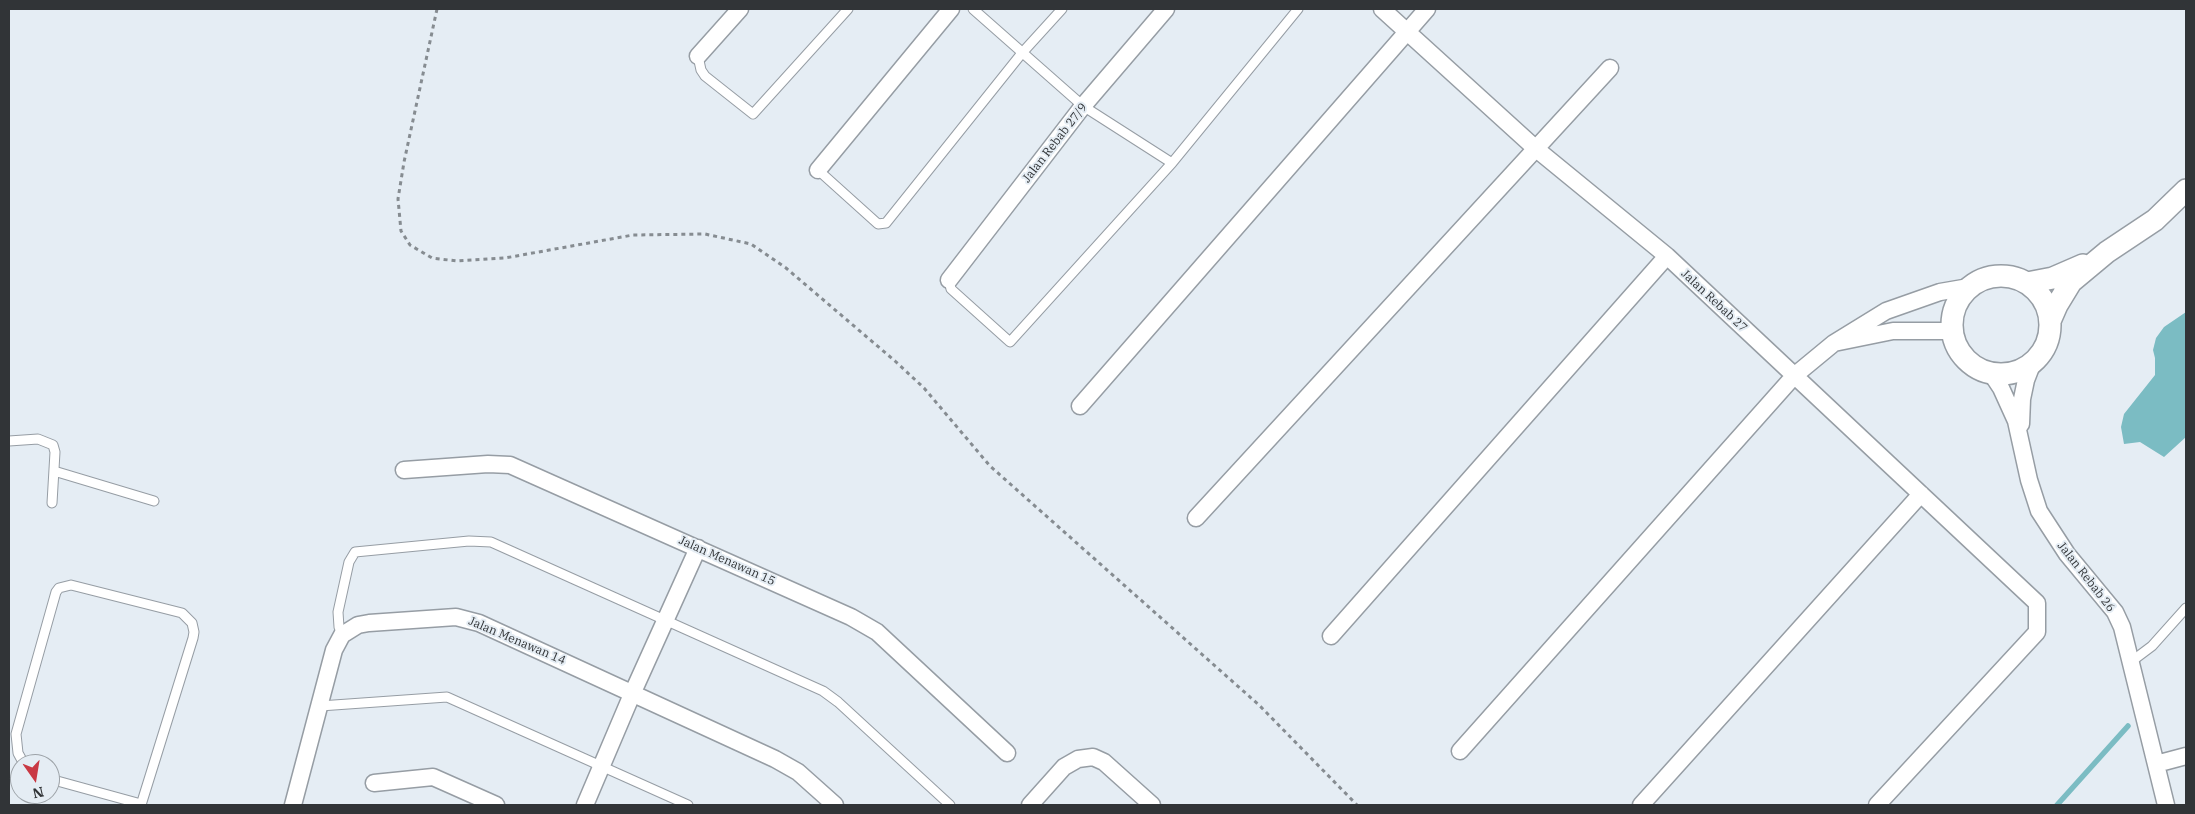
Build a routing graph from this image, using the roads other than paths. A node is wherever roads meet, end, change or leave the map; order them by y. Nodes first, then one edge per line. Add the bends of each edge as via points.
1 (740, 9) edge
2 (848, 9) edge
3 (951, 9) edge
4 (973, 9) edge
5 (1062, 9) edge
6 (1166, 9) edge
7 (1298, 9) edge
8 (1382, 9) edge
9 (1427, 9) edge
10 (1406, 31) junction
11 (1022, 54) junction
12 (698, 56) joint
13 (1610, 68) dead end
14 (1082, 106) junction
15 (1535, 148) junction
16 (1172, 163) junction
17 (818, 170) joint
18 (2186, 190) edge
19 (2107, 252) junction
20 (1667, 256) junction
21 (948, 280) joint
22 (2028, 283) junction
23 (1969, 287) junction
24 (2050, 321) junction
25 (1952, 331) junction
26 (1834, 343) junction
27 (2034, 362) junction
28 (1991, 373) junction
29 (1794, 376) junction
30 (1080, 406) dead end
31 (2021, 438) junction
32 (9, 441) edge
33 (404, 470) dead end
34 (54, 472) junction
35 (1921, 494) junction
36 (154, 501) dead end
37 (52, 503) dead end
38 (1196, 518) dead end
39 (698, 548) junction
40 (2186, 608) edge
41 (666, 621) junction
42 (342, 635) junction
43 (1331, 636) dead end
44 (2132, 661) junction
45 (633, 692) junction
46 (320, 706) junction
47 (1460, 752) dead end
48 (1007, 753) dead end
49 (18, 754) edge
50 (2186, 756) edge
51 (2156, 764) junction
52 (602, 766) junction
53 (60, 782) edge
54 (374, 783) dead end
55 (141, 805) edge
56 (294, 805) edge
57 (496, 805) edge
58 (585, 805) edge
59 (688, 805) edge
60 (834, 805) edge
61 (950, 805) edge
62 (1030, 805) edge
63 (1152, 805) edge
64 (1641, 805) edge
65 (1876, 805) edge
66 (2166, 805) edge

1 - 12 street
2 - 12 lane via 753,114 705,76
3 - 17 street
4 - 11 lane
5 - 11 lane
6 - 14 street, Jalan Rebab 27/9
7 - 16 lane
8 - 10 street, Jalan Rebab 27
9 - 10 street
10 - 15 street, Jalan Rebab 27
10 - 30 street
11 - 14 lane
11 - 17 lane via 886,224 878,224
13 - 15 street
14 - 16 lane
14 - 21 street, Jalan Rebab 27/9
15 - 20 street, Jalan Rebab 27
15 - 38 street
16 - 21 lane via 1010,342 951,289
18 - 19 street via 2154,220
19 - 22 street via 2053,278
19 - 24 street via 2071,282
20 - 29 street, Jalan Rebab 27
20 - 43 street
22 - 23 street via 1998,275
22 - 24 street via 2046,303
23 - 25 street via 1953,311
23 - 26 street via 1940,292 1886,311
24 - 27 street via 2047,343
25 - 26 street via 1893,331
25 - 28 street via 1964,358
26 - 29 street
27 - 28 street via 2009,373
27 - 31 street via 2022,399
28 - 31 street via 2009,404
29 - 35 street, Jalan Rebab 27
29 - 47 street
31 - 44 street, Jalan Rebab 26 via 2039,511 2067,554 2114,612
32 - 34 lane via 38,439 53,446
33 - 39 street, Jalan Menawan 15 via 510,465
34 - 36 lane
34 - 37 lane
35 - 64 street
35 - 65 street, Jalan Rebab 27 via 2038,603 2037,632
39 - 41 street
39 - 48 street, Jalan Menawan 15 via 851,617 877,632
40 - 44 lane via 2152,646
41 - 42 lane via 481,540 355,552 349,562 338,612
41 - 45 street
41 - 61 lane via 823,690
42 - 45 street, Jalan Menawan 14 via 358,625 369,623 468,618
42 - 46 street via 334,650
44 - 51 street, Jalan Rebab 26
45 - 52 street
45 - 60 street, Jalan Menawan 14 via 788,765
46 - 52 lane via 447,697
46 - 56 street
49 - 55 lane via 16,734 59,588 71,585 182,613 192,623 193,638
50 - 51 street
51 - 66 street, Jalan Rebab 26
52 - 58 street
52 - 59 lane
53 - 55 lane
54 - 57 street via 432,777
62 - 63 street via 1064,767 1078,759 1093,757 1104,762

